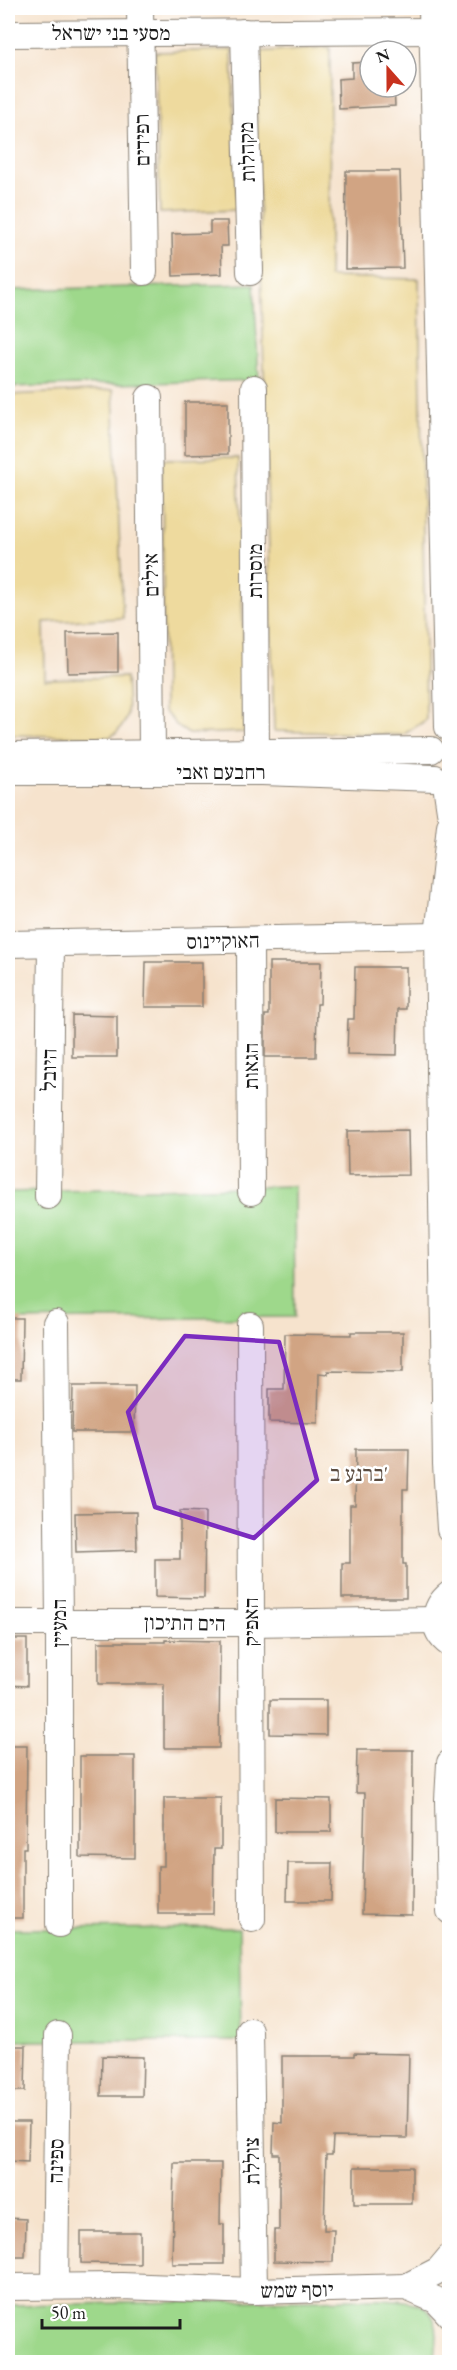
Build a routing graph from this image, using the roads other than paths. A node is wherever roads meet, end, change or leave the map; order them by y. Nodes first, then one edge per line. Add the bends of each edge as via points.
1 (140, 8) edge
2 (432, 19) edge
3 (244, 32) junction
4 (140, 33) junction
5 (8, 34) edge
6 (144, 272) dead end
7 (250, 272) dead end
8 (254, 388) dead end
9 (149, 398) dead end
10 (449, 726) edge
11 (431, 750) junction
12 (152, 752) junction
13 (256, 753) junction
14 (8, 755) edge
15 (8, 772) edge
16 (445, 793) edge
17 (450, 826) edge
18 (438, 936) junction
19 (250, 941) junction
20 (8, 944) edge
21 (51, 944) junction
22 (252, 1192) dead end
23 (48, 1197) dead end
24 (56, 1323) dead end
25 (250, 1325) dead end
26 (450, 1529) edge
27 (450, 1594) edge
28 (59, 1621) junction
29 (8, 1623) edge
30 (251, 1623) junction
31 (445, 1639) edge
32 (450, 1763) edge
33 (450, 1911) edge
34 (252, 1919) dead end
35 (59, 1924) dead end
36 (250, 2031) dead end
37 (58, 2035) dead end
38 (450, 2257) edge
39 (55, 2286) junction
40 (8, 2287) edge
41 (406, 2287) junction
42 (254, 2291) junction
43 (450, 2315) edge

1 - 4 street, רפידים
2 - 3 street, מסעי בני ישראל
2 - 10 street
3 - 4 street, מסעי בני ישראל
3 - 7 street, מקהלות
4 - 5 street, מסעי בני ישראל
4 - 6 street, רפידים
8 - 13 street, מוסרות
9 - 12 street, אילים
10 - 11 street via 439,734
11 - 13 street, רחבעם זאבי
11 - 16 street via 430,759
12 - 13 street, רחבעם זאבי
12 - 14 street, רחבעם זאבי
15 - 16 street, רחבעם זאבי via 262,772
17 - 18 street
18 - 19 street, האוקיינוס
18 - 26 street
19 - 21 street, האוקיינוס
19 - 22 street, הגאות
20 - 21 street, האוקיינוס
21 - 23 street, היובל
24 - 28 street, המעיין
25 - 30 street, האפיק
27 - 31 street via 437,1608
28 - 29 street, הים התיכון
28 - 30 street, הים התיכון
28 - 35 street, המעיין
30 - 31 street, הים התיכון
30 - 34 street, האפיק
32 - 33 street
36 - 42 street, צוללת
37 - 39 street, ספינה
38 - 41 street, יוסף שמש via 439,2271
39 - 40 street, יוסף שמש
39 - 42 street, יוסף שמש
41 - 42 street, יוסף שמש
41 - 43 street, יוסף שמש via 436,2300

